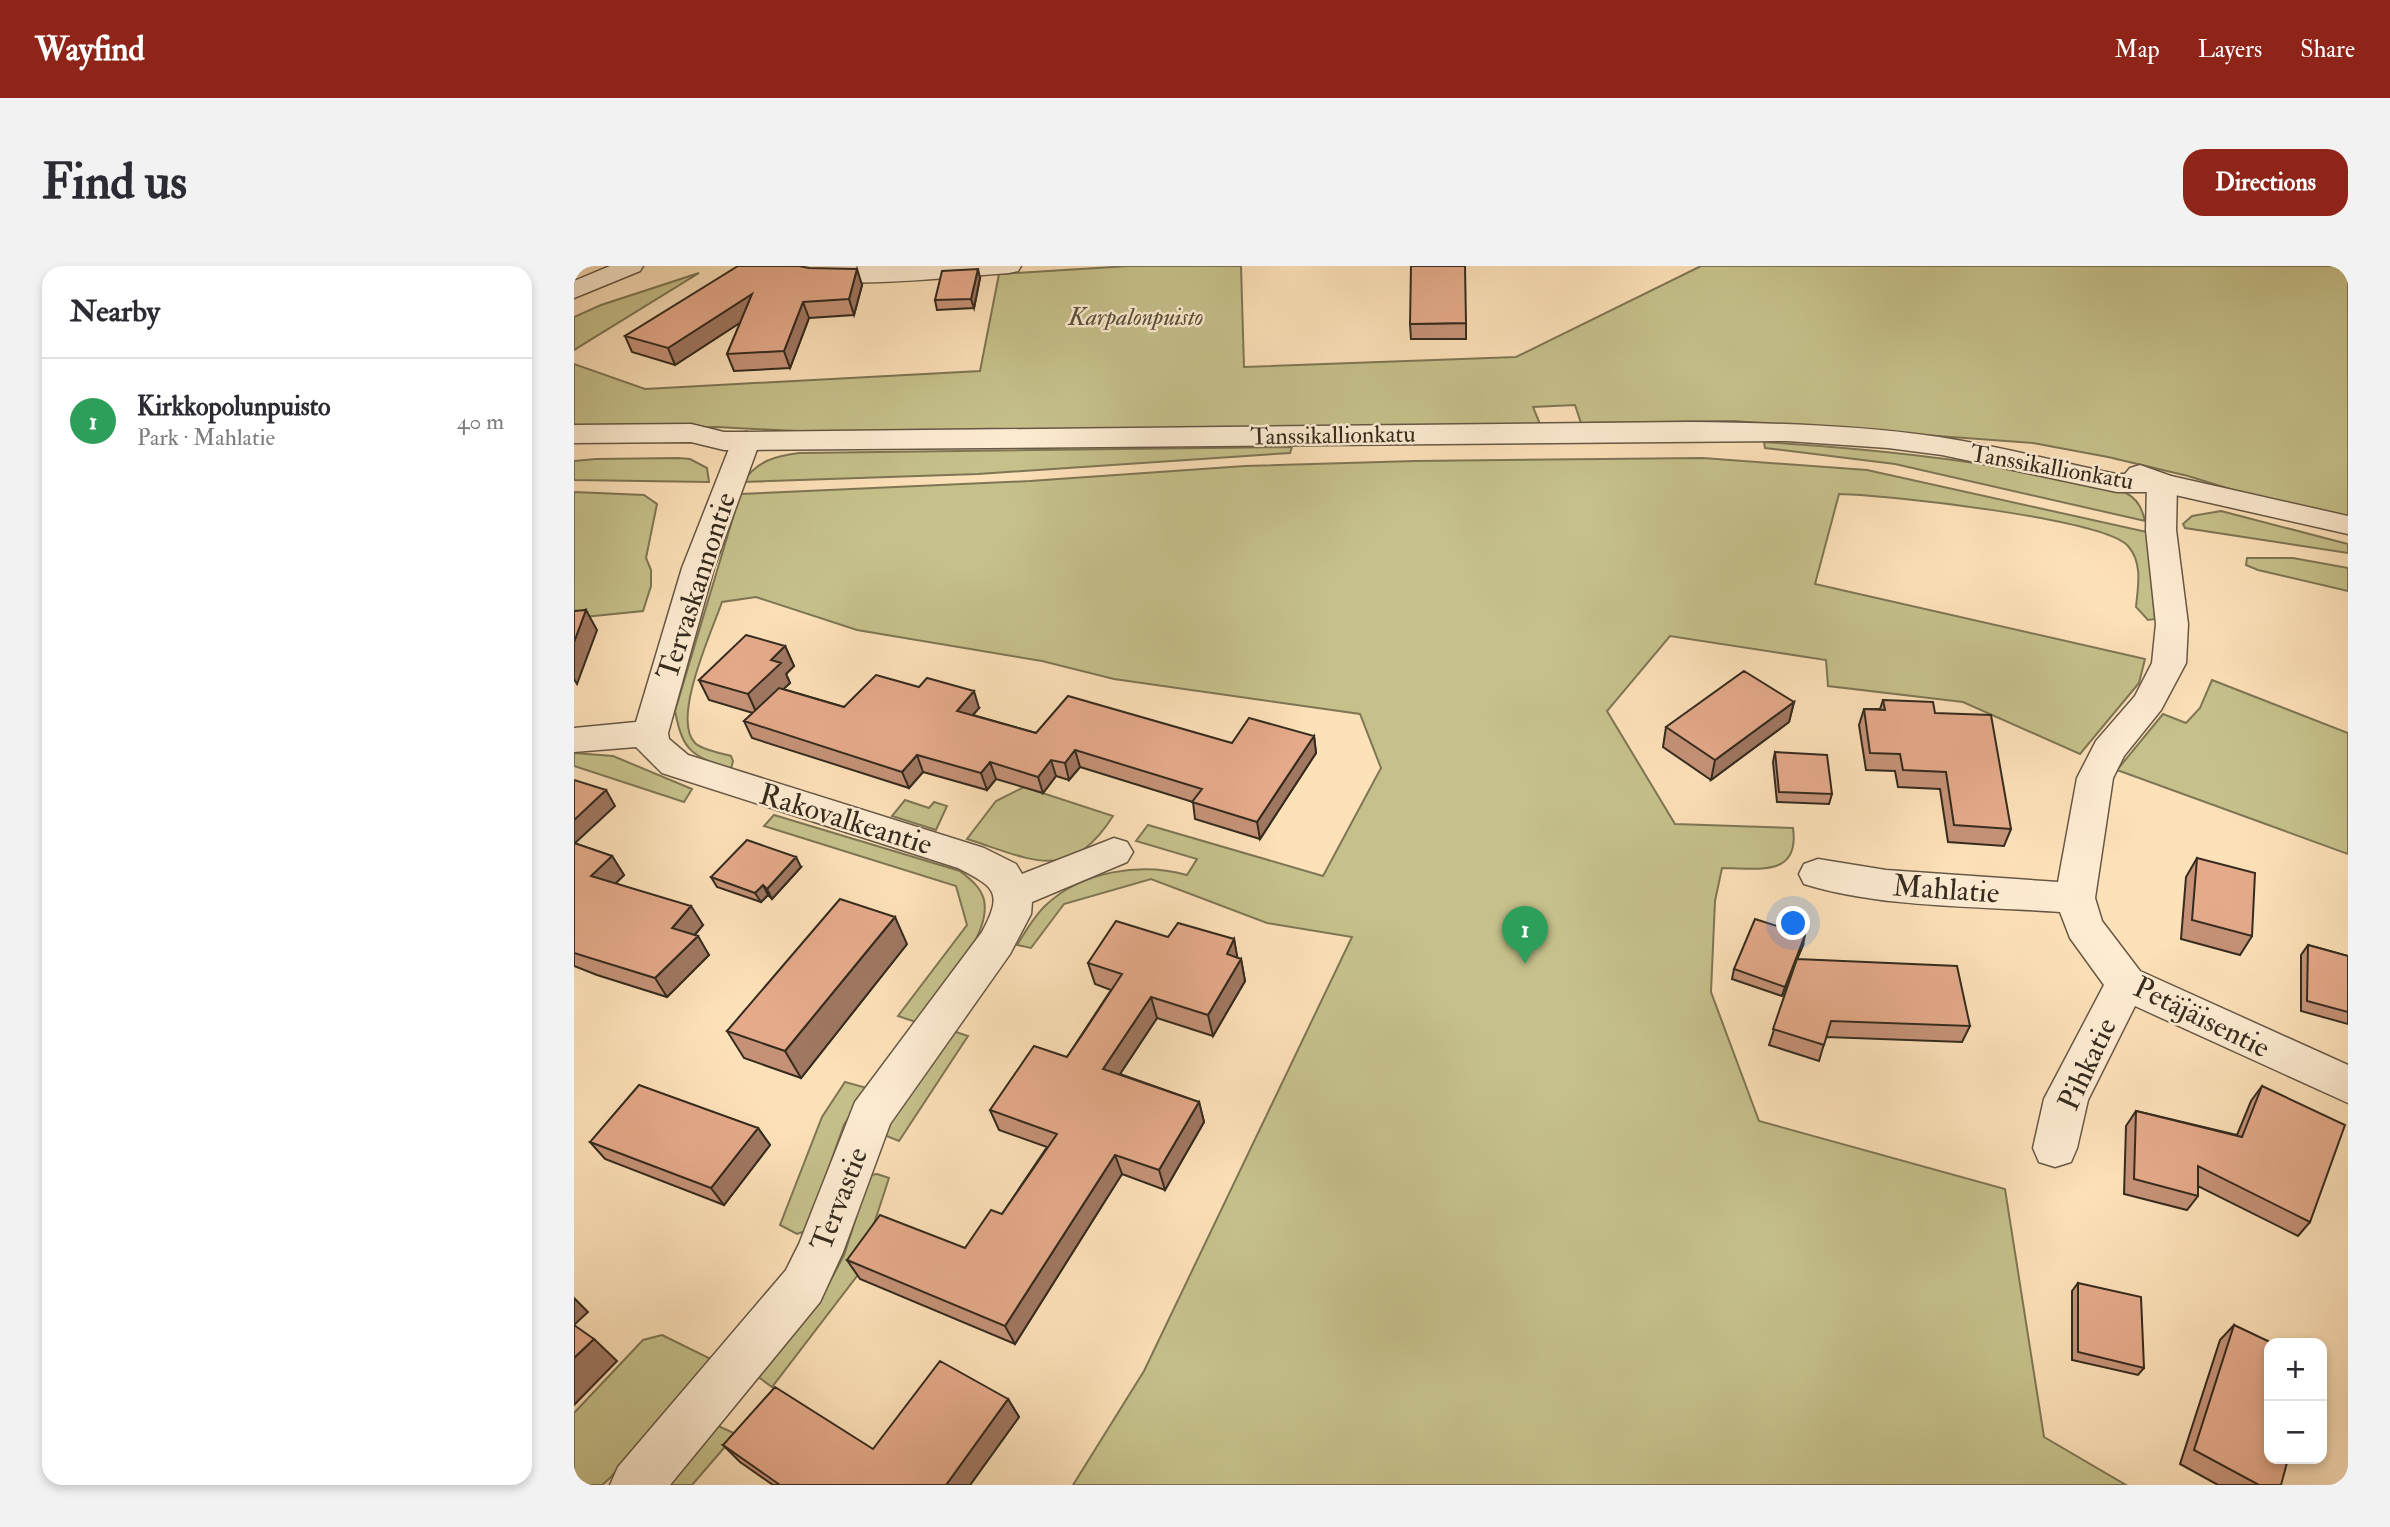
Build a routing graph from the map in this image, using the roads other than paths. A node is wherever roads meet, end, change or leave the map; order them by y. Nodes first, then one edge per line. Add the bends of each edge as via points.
1 (631, 266) edge
2 (760, 266) edge
3 (1009, 266) edge
4 (574, 290) edge
5 (574, 434) edge
6 (735, 441) junction
7 (574, 452) edge
8 (2162, 483) junction
9 (2348, 525) edge
10 (650, 733) junction
11 (574, 740) edge
12 (1114, 852) dead end
13 (1818, 874) dead end
14 (1013, 894) junction
15 (2075, 898) junction
16 (2126, 982) junction
17 (2348, 1085) edge
18 (2055, 1148) dead end
19 (636, 1485) edge

1 - 4 street
2 - 3 street via 844,275
5 - 6 street, Tanssikallionkatu via 691,433
6 - 7 street, Tanssikallionkatu via 682,452
6 - 8 street, Tanssikallionkatu via 1787,432 1942,446 2116,483
6 - 10 street, Tervaskannontie
8 - 9 street, Tanssikallionkatu
8 - 15 street, Petäjäisentie via 2162,537 2172,624 2169,663 2150,702 2109,750 2095,778
10 - 11 street
10 - 14 street, Rakovalkeantie via 652,744 675,764 971,858 1002,874
12 - 14 street
13 - 15 street, Mahlatie via 1885,885
14 - 19 street, Tervastie via 1011,914 996,943 871,1115 803,1286
15 - 16 street, Petäjäisentie via 2084,927
16 - 17 street, Petäjäisentie
16 - 18 street, Pihkatie via 2066,1099

